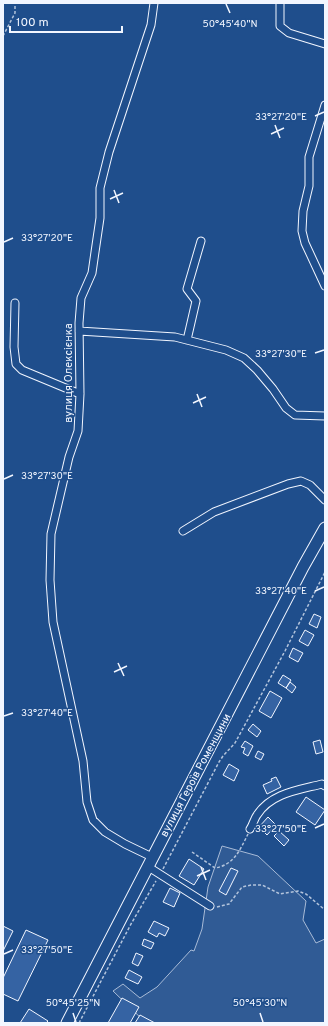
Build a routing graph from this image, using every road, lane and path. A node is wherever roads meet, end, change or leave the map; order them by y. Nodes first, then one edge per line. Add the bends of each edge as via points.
1 (15, 3) edge
2 (154, 3) edge
3 (280, 3) edge
4 (3, 36) edge
5 (325, 44) edge
6 (325, 105) edge
7 (201, 241) dead end
8 (325, 286) edge
9 (15, 303) dead end
10 (79, 331) junction
11 (187, 340) junction
12 (80, 394) junction
13 (325, 416) edge
14 (325, 500) edge
15 (325, 528) edge
16 (183, 531) dead end
17 (325, 572) edge
18 (325, 786) edge
19 (250, 829) joint
20 (192, 852) dead end
21 (150, 861) junction
22 (160, 874) junction
23 (210, 906) joint
24 (325, 910) edge
25 (67, 1023) edge
26 (79, 1023) edge

1 - 4 path via 15,13
2 - 10 street, вулиця Олексієнка via 151,25 109,152 100,188 96,252 92,273 80,298
3 - 5 street via 280,26 289,33
6 - 8 street via 309,157 309,186 303,211 302,231 305,244
7 - 11 street via 187,289 196,301
9 - 12 street via 16,364 22,370
10 - 11 street
10 - 12 street, вулиця Олексієнка
11 - 13 street via 226,350 244,358 273,389 286,408 296,415
12 - 21 street, вулиця Олексієнка via 78,431 69,457 51,534 50,580 53,622 83,761 87,802 93,820 105,832
14 - 16 street via 301,481 214,512
15 - 21 main road, вулиця Героїв Роменщини
17 - 22 path via 235,743 219,762
18 - 19 street via 322,784 278,796 267,803
19 - 20 path via 232,861 223,867 215,868
21 - 22 street, вулиця Олексієнка
21 - 25 main road, вулиця Героїв Роменщини
22 - 23 street, вулиця Олексієнка
22 - 26 path
23 - 24 path via 229,904 242,887 262,885 280,894 298,891 306,894

